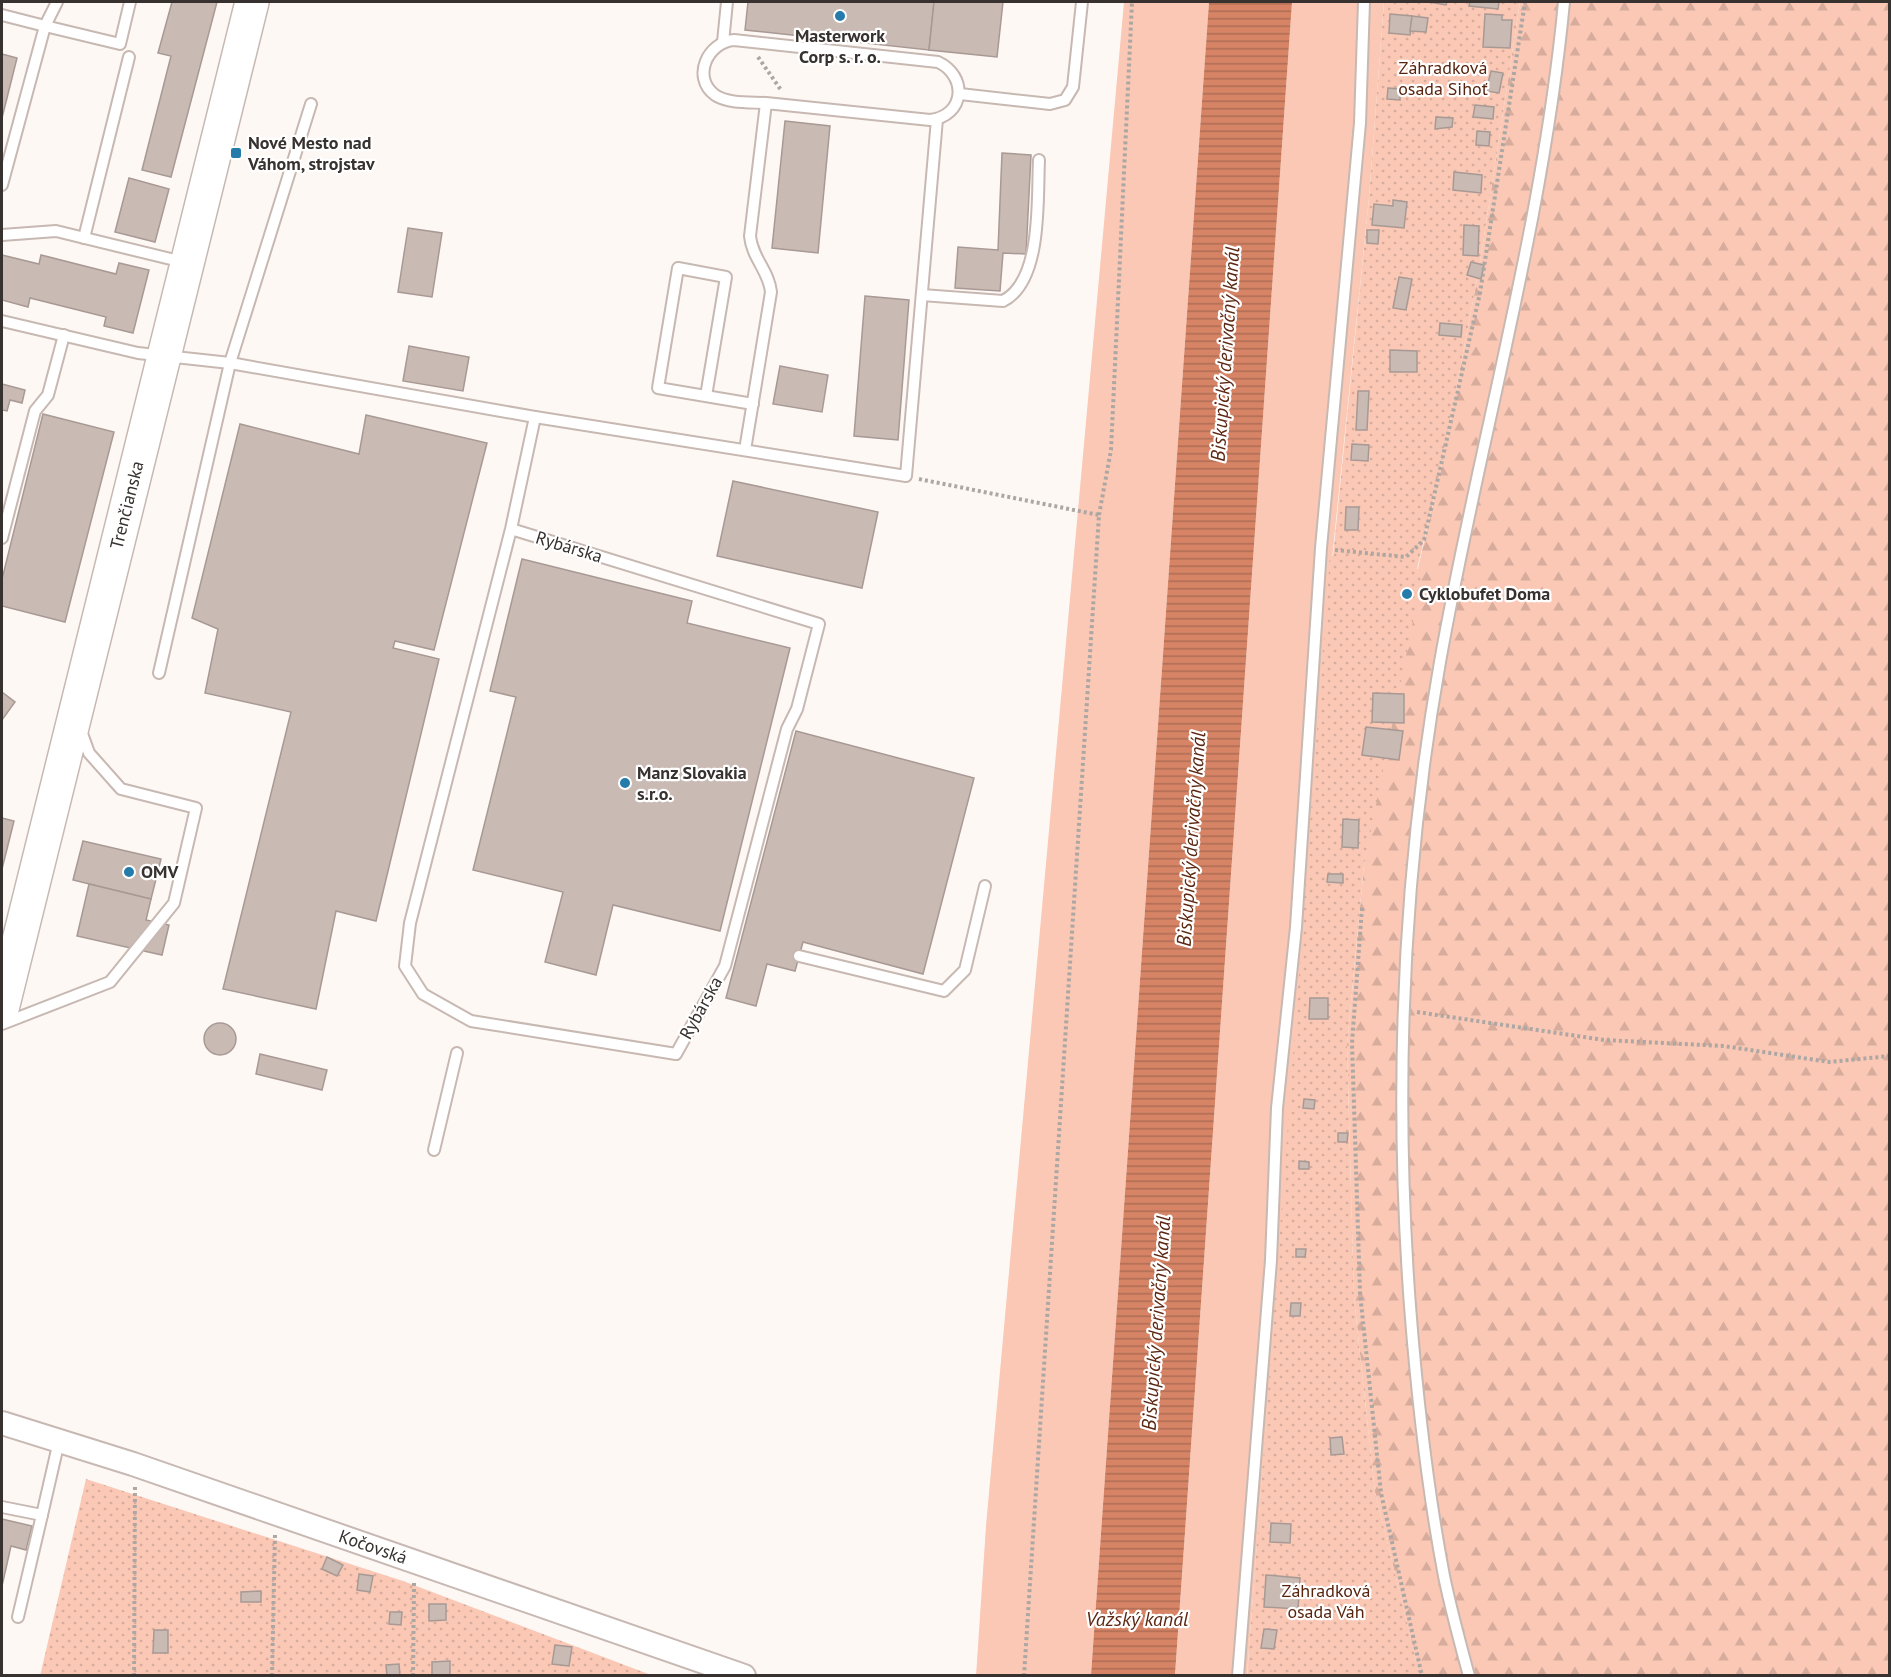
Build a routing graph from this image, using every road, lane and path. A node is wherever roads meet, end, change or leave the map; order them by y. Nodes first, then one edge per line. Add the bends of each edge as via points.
1 (57, 2) edge
2 (130, 2) edge
3 (252, 2) edge
4 (727, 2) edge
5 (1082, 2) edge
6 (1132, 2) edge
7 (1365, 2) edge
8 (1525, 2) edge
9 (1564, 2) edge
10 (2, 15) edge
11 (45, 26) junction
12 (723, 42) junction
13 (747, 42) junction
14 (129, 57) dead end
15 (960, 94) junction
16 (766, 103) junction
17 (310, 104) dead end
18 (793, 106) junction
19 (937, 119) junction
20 (1039, 160) dead end
21 (2, 185) edge
22 (2, 235) edge
23 (84, 238) junction
24 (187, 263) junction
25 (922, 295) junction
26 (2, 321) edge
27 (64, 335) junction
28 (164, 356) junction
29 (230, 363) junction
30 (706, 396) junction
31 (753, 404) junction
32 (535, 417) junction
33 (745, 450) junction
34 (906, 476) junction
35 (1099, 515) junction
36 (511, 529) junction
37 (2, 538) edge
38 (1321, 548) junction
39 (159, 673) dead end
40 (75, 714) junction
41 (985, 886) dead end
42 (1362, 908) dead end
43 (799, 956) dead end
44 (2, 1009) edge
45 (1402, 1010) junction
46 (2, 1024) edge
47 (457, 1053) dead end
48 (1890, 1056) edge
49 (435, 1150) dead end
50 (2, 1423) edge
51 (59, 1440) junction
52 (135, 1489) dead end
53 (2, 1507) edge
54 (42, 1515) junction
55 (276, 1531) dead end
56 (414, 1579) dead end
57 (18, 1617) dead end
58 (134, 1676) edge
59 (272, 1676) edge
60 (412, 1676) edge
61 (744, 1676) edge
62 (1024, 1676) edge
63 (1238, 1676) edge
64 (1422, 1676) edge
65 (1468, 1676) edge

1 - 11 lane
2 - 11 lane via 120,44
3 - 24 main road, Trenčianska
4 - 12 lane
5 - 15 lane via 1073,87 1065,100 1050,104
6 - 35 path via 1111,450
7 - 38 lane via 1360,123
8 - 38 path via 1480,293 1424,540 1406,557
9 - 45 lane via 1543,158 1439,666 1411,860
10 - 11 lane
11 - 21 lane
12 - 13 lane
12 - 16 lane via 706,59 708,87 720,97
13 - 15 lane via 938,62 953,72
13 - 18 path
14 - 23 lane
15 - 19 lane via 955,107
16 - 18 lane
16 - 31 lane via 750,236 751,248 770,282 771,292
17 - 29 lane
18 - 19 lane
19 - 25 lane
20 - 25 lane via 1034,249 1023,280 1011,297 1004,301
22 - 23 lane via 56,231
23 - 24 lane
24 - 28 main road, Trenčianska
25 - 34 lane
26 - 27 lane
27 - 28 lane
27 - 37 lane via 48,395 35,411
28 - 29 lane
28 - 40 main road, Trenčianska
29 - 32 lane
29 - 39 lane
30 - 30 lane via 658,388 678,268 726,276
30 - 31 lane
31 - 33 lane
32 - 33 lane
32 - 36 lane, Rybárska
33 - 34 lane
34 - 35 path
35 - 62 path
36 - 36 lane, Rybárska via 819,624 797,709 787,729 736,941 676,1054 471,1021 423,994 405,966 410,923
38 - 63 lane
40 - 44 main road, Trenčianska
40 - 46 lane via 88,753 122,789 196,808 174,903 110,982
41 - 43 lane via 965,970 944,991
42 - 64 path via 1352,1043 1359,1293 1381,1493
45 - 48 path via 1605,1040 1724,1046 1829,1062
45 - 65 lane via 1403,1208 1417,1397 1444,1577
47 - 49 lane
50 - 51 street, Kočovská
51 - 54 lane
51 - 61 street, Kočovská
52 - 58 path
53 - 54 lane
54 - 57 lane
55 - 59 path
56 - 60 path

